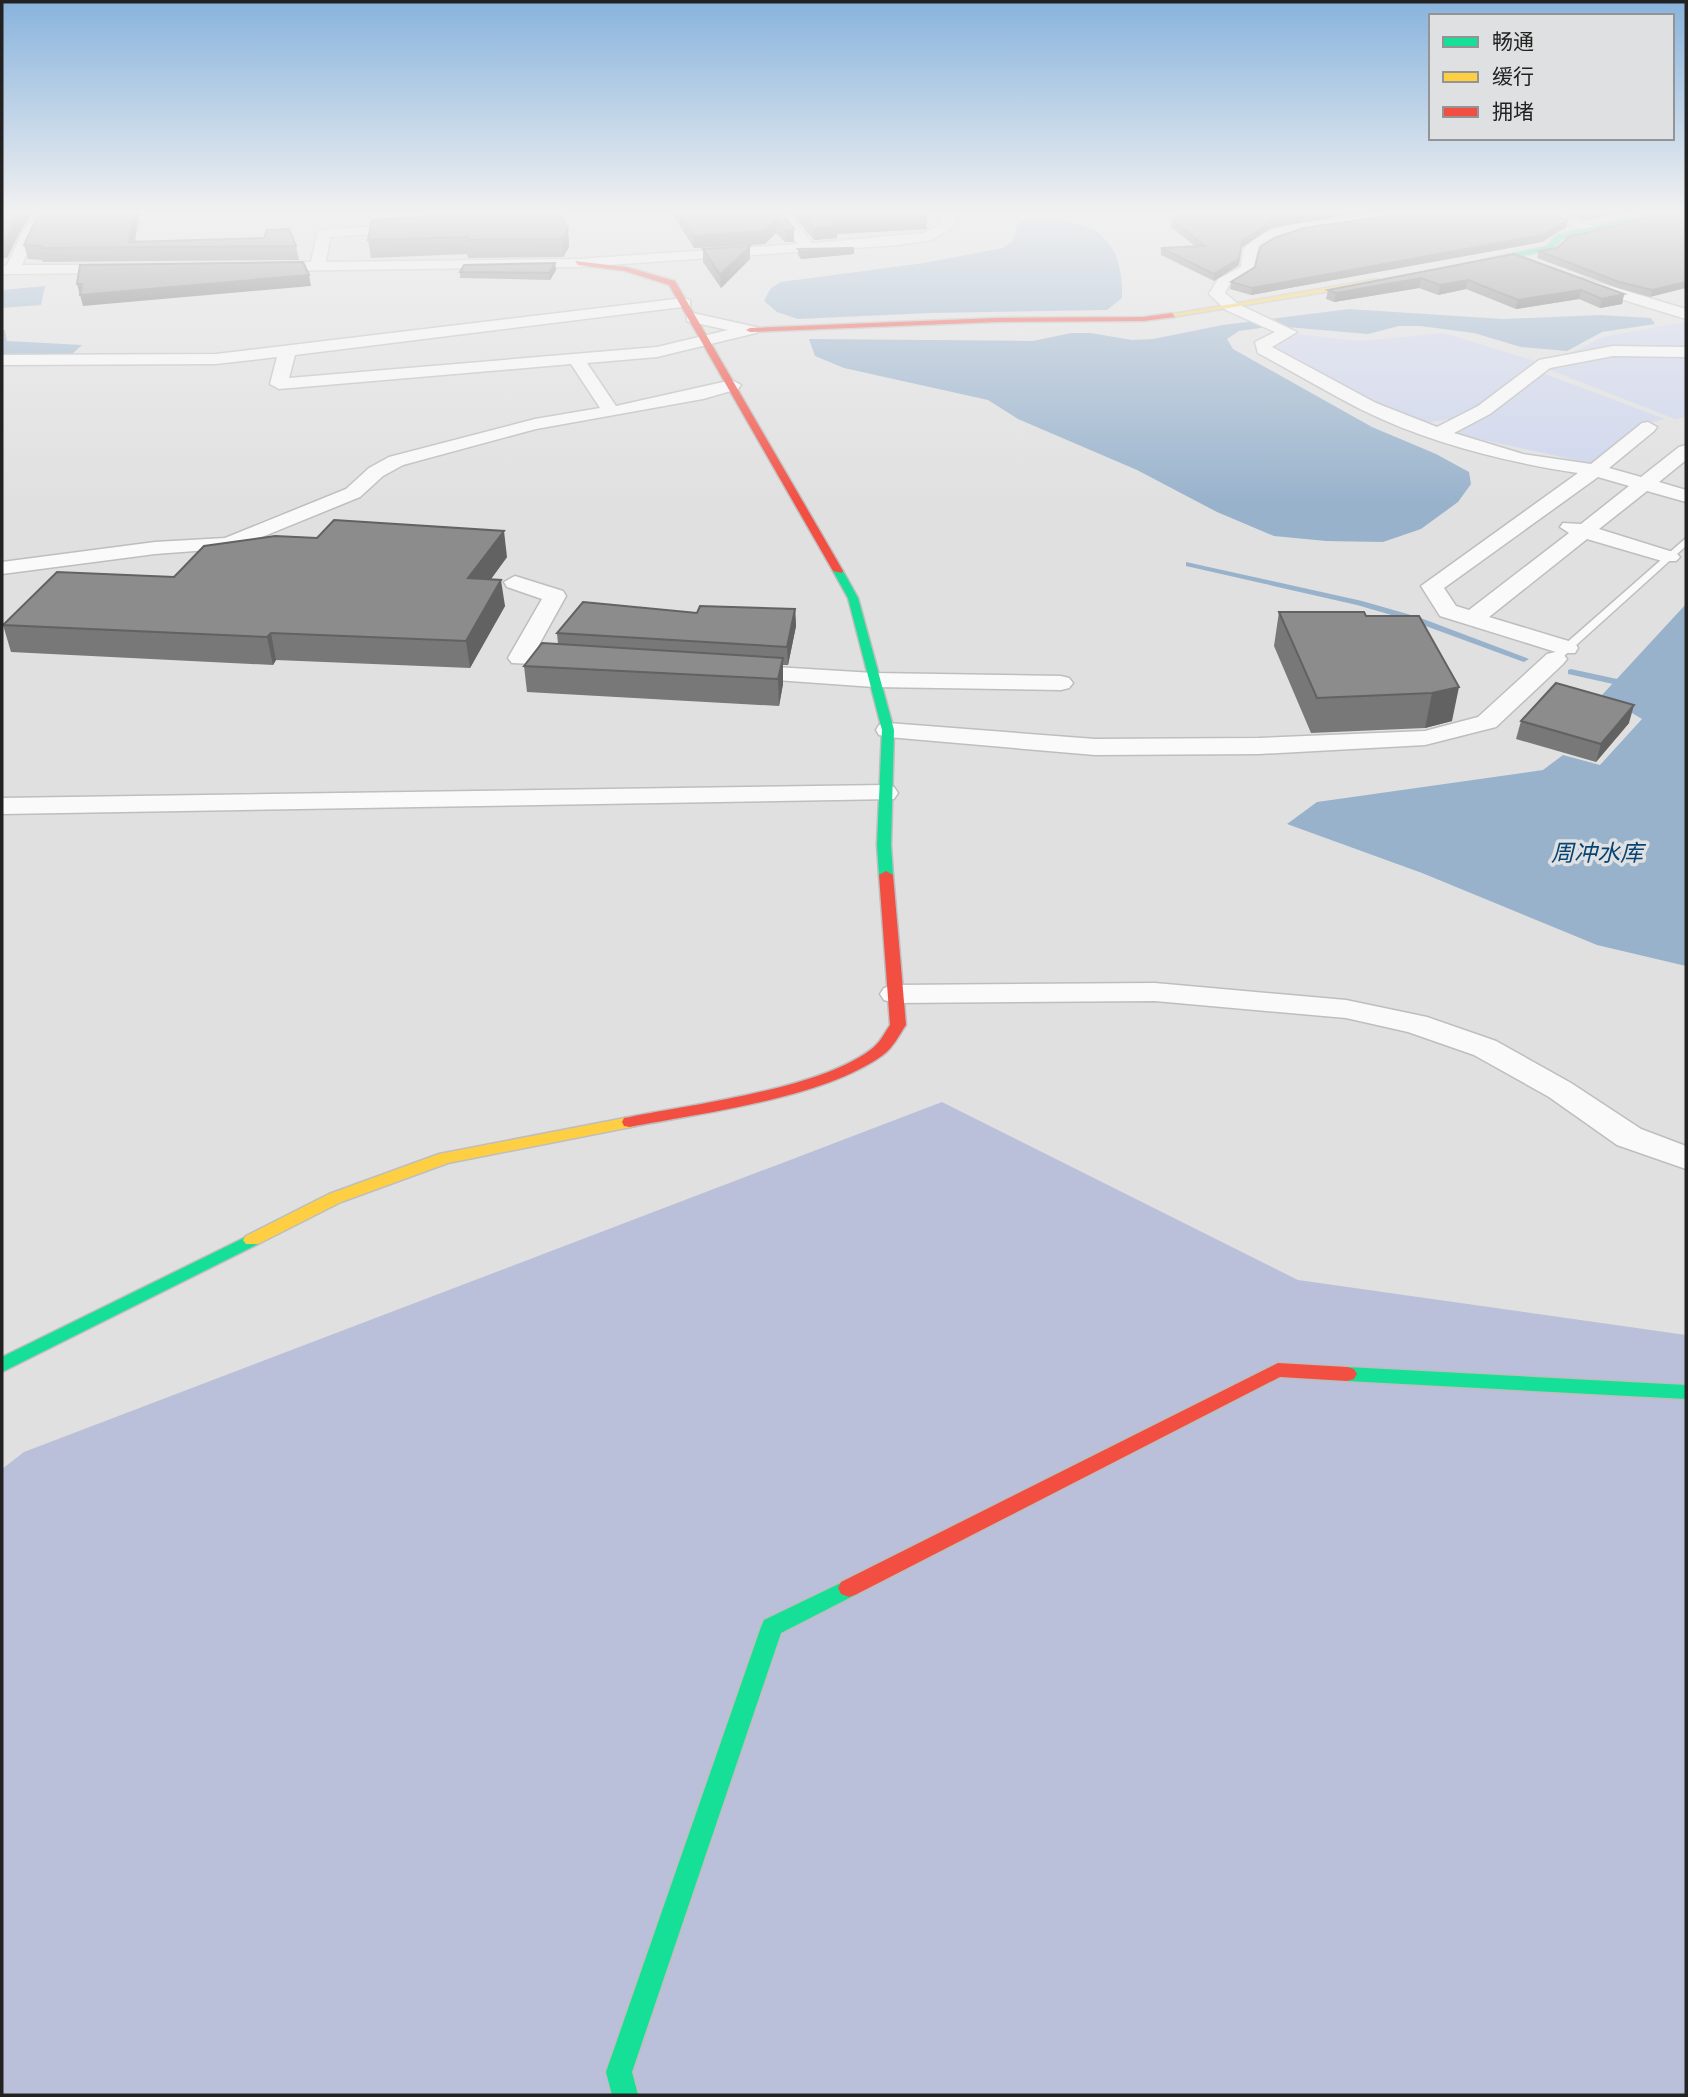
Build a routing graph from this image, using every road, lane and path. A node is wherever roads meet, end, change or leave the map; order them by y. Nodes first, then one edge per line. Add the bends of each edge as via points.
1 (617, 310) edge
2 (688, 310) edge
3 (1211, 310) edge
4 (1239, 310) edge
5 (693, 318) junction
6 (750, 330) junction
7 (706, 341) junction
8 (287, 352) junction
9 (1686, 352) edge
10 (576, 359) junction
11 (2, 360) edge
12 (732, 385) junction
13 (611, 412) junction
14 (1648, 427) dead end
15 (1438, 434) junction
16 (1686, 451) edge
17 (1595, 470) junction
18 (1644, 484) junction
19 (1686, 496) edge
20 (1532, 515) junction
21 (1583, 531) junction
22 (1686, 541) edge
23 (1669, 557) junction
24 (2, 568) edge
25 (515, 582) dead end
26 (1472, 618) junction
27 (1561, 654) junction
28 (602, 663) edge
29 (711, 670) edge
30 (874, 680) junction
31 (1061, 683) dead end
32 (888, 730) junction
33 (885, 793) junction
34 (2, 806) edge
35 (895, 994) junction
36 (1686, 1158) edge
37 (2, 1365) edge
38 (1686, 1392) edge
39 (625, 2095) edge

1 - 8 street
2 - 5 street
3 - 6 street via 1143,319
4 - 15 street via 1289,332 1263,342 1264,349 1370,407
5 - 6 street
5 - 7 street
6 - 7 street
7 - 10 street via 657,352
7 - 12 street
8 - 10 street via 279,384
8 - 11 street via 216,359
9 - 15 street via 1613,351 1545,364 1484,410
10 - 13 street
12 - 13 street
12 - 30 street via 853,598
13 - 24 street via 535,424 396,461 354,493 228,544 155,548
14 - 17 street
15 - 17 street via 1521,459
16 - 18 street
17 - 18 street
17 - 20 street
18 - 19 street
18 - 21 street
20 - 21 street
20 - 26 street via 1432,586 1448,611
21 - 23 street
21 - 26 street
22 - 23 lane
23 - 27 lane
25 - 28 street via 555,596 520,658
26 - 27 street
27 - 32 street via 1487,722 1425,737 1259,746 1094,747
29 - 30 street
30 - 31 street
30 - 32 street
32 - 33 street
33 - 34 street
33 - 35 street via 884,845
35 - 36 street via 1155,992 1346,1009 1416,1024 1485,1048 1560,1090 1629,1137
35 - 37 street via 898,1025 880,1050 830,1076 735,1101 444,1158 335,1198
38 - 39 street via 1278,1370 772,1627 619,2072

